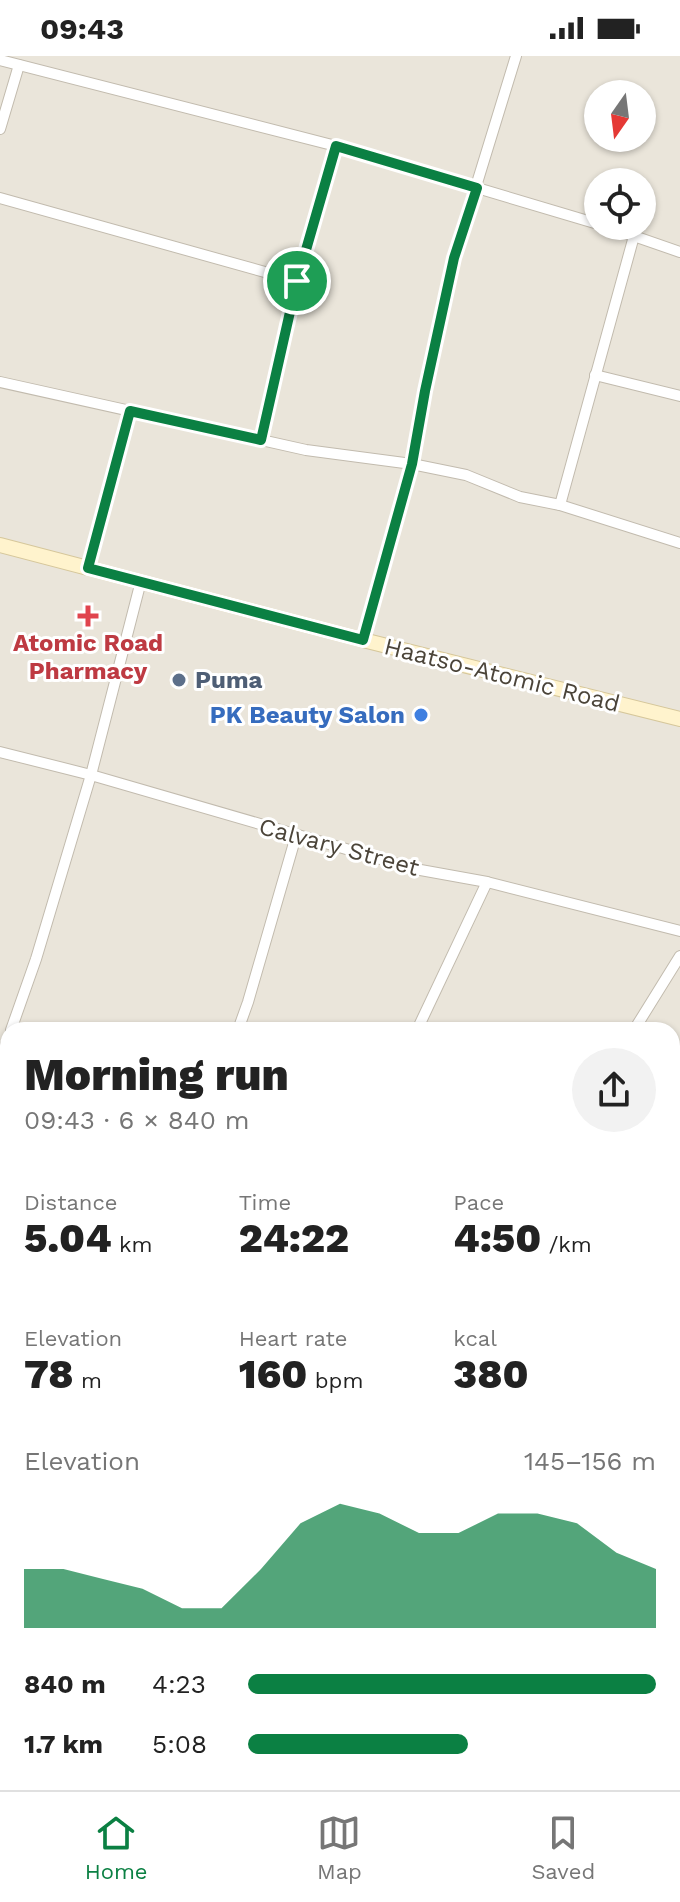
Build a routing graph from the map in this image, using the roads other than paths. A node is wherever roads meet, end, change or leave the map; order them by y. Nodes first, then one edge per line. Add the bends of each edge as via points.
1 (516, 56) edge
2 (0, 60) edge
3 (19, 65) junction
4 (0, 129) edge
5 (336, 146) junction
6 (477, 188) junction
7 (0, 198) edge
8 (584, 220) edge
9 (633, 240) edge
10 (646, 240) edge
11 (680, 252) edge
12 (297, 281) junction
13 (595, 375) junction
14 (0, 382) edge
15 (680, 396) edge
16 (130, 411) junction
17 (261, 440) junction
18 (412, 464) junction
19 (560, 505) junction
20 (680, 543) edge
21 (0, 545) edge
22 (88, 568) junction
23 (141, 581) junction
24 (363, 640) junction
25 (680, 719) edge
26 (0, 752) edge
27 (91, 775) junction
28 (296, 836) junction
29 (487, 882) junction
30 (680, 931) edge
31 (680, 956) edge
32 (14, 1022) edge
33 (241, 1022) edge
34 (421, 1022) edge
35 (639, 1022) edge

1 - 6 street
2 - 3 street
3 - 4 street
3 - 5 street
5 - 6 street
5 - 12 street
6 - 8 street
6 - 18 street via 454,258
7 - 12 street
9 - 13 street
10 - 11 street
12 - 17 street
13 - 15 street
13 - 19 street
14 - 16 street
16 - 17 street
16 - 22 street
17 - 18 street
18 - 19 street
18 - 24 street
19 - 20 street
21 - 22 main road, Haatso-Atomic Road
22 - 23 main road, Haatso-Atomic Road
23 - 24 main road, Haatso-Atomic Road
23 - 27 street
24 - 25 main road, Haatso-Atomic Road
26 - 27 street, Calvary Street
27 - 28 street, Calvary Street
27 - 32 street
28 - 29 street, Calvary Street via 415,869
28 - 33 street
29 - 30 street, Calvary Street
29 - 34 street
31 - 35 street

